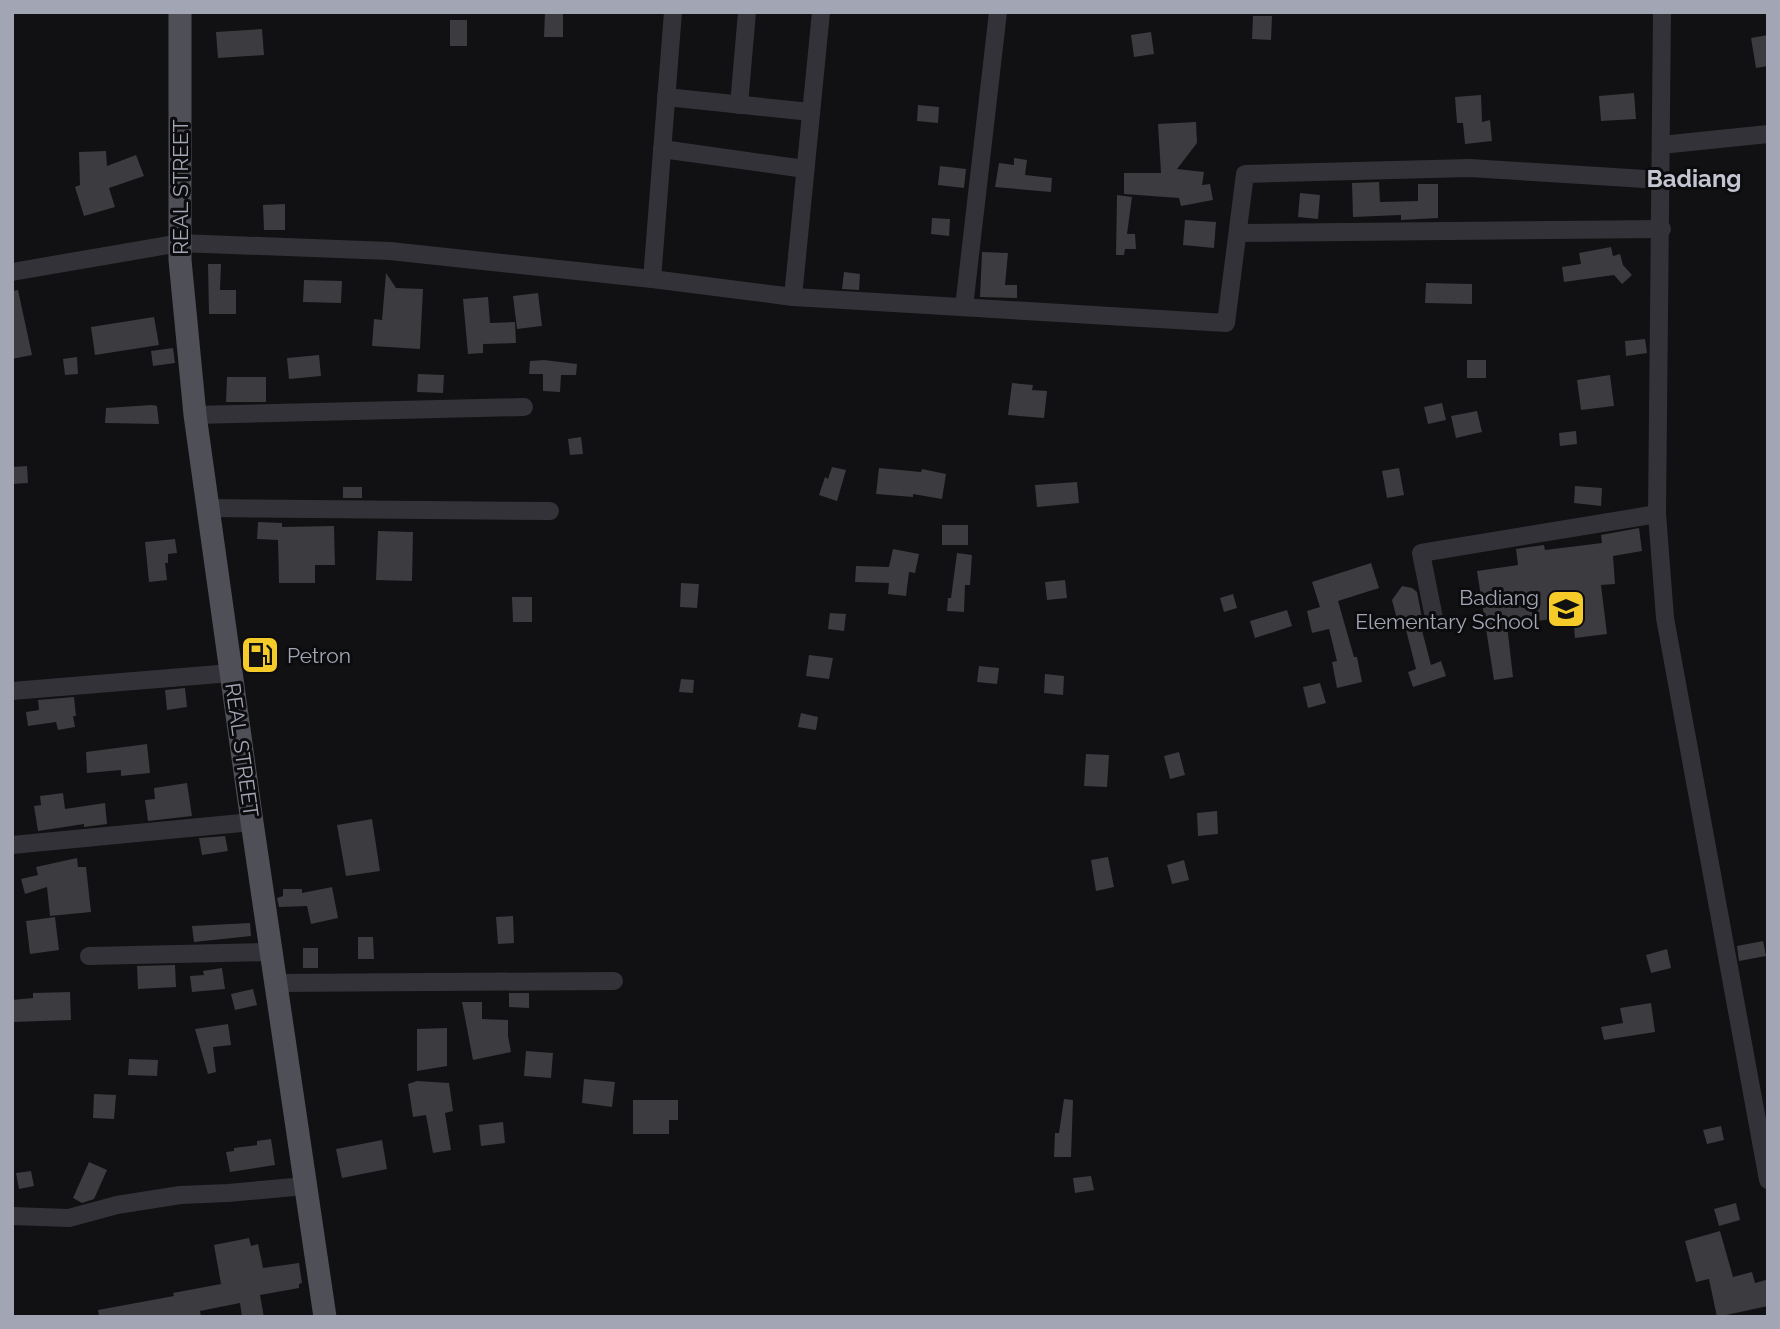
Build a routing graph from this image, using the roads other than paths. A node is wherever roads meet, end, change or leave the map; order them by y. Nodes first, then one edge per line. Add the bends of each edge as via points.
1 (180, 12) edge
2 (673, 12) edge
3 (747, 12) edge
4 (821, 12) edge
5 (998, 12) edge
6 (1662, 12) edge
7 (666, 97) junction
8 (739, 105) junction
9 (811, 112) junction
10 (1768, 134) edge
11 (1661, 145) junction
12 (662, 149) junction
13 (806, 169) junction
14 (1661, 180) junction
15 (1662, 229) junction
16 (1238, 233) junction
17 (180, 243) junction
18 (12, 272) edge
19 (652, 279) junction
20 (793, 297) junction
21 (964, 307) junction
22 (524, 407) dead end
23 (195, 415) junction
24 (208, 508) junction
25 (550, 510) dead end
26 (1657, 514) junction
27 (1436, 623) dead end
28 (231, 673) junction
29 (12, 691) edge
30 (252, 822) junction
31 (12, 845) edge
32 (271, 952) junction
33 (89, 957) dead end
34 (614, 981) dead end
35 (275, 983) junction
36 (1768, 1180) edge
37 (305, 1186) junction
38 (12, 1216) edge
39 (325, 1317) edge

1 - 17 main road, REAL STREET
2 - 7 street
3 - 8 street
4 - 9 street
5 - 21 street
6 - 11 street
7 - 8 street
7 - 12 street
8 - 9 street
9 - 13 street
10 - 11 street
11 - 14 street
12 - 13 street
12 - 19 street
13 - 20 street
14 - 15 street
14 - 16 street via 1469,168 1245,174
15 - 16 street
15 - 26 street
16 - 21 street via 1226,323
17 - 18 street
17 - 19 street via 390,251
17 - 23 main road, REAL STREET
19 - 20 street
20 - 21 street
22 - 23 street
23 - 24 main road, REAL STREET
24 - 25 street
24 - 28 main road, REAL STREET
26 - 27 street via 1421,553
26 - 36 street via 1665,618
28 - 29 street
28 - 30 main road, REAL STREET
30 - 31 street
30 - 32 main road, REAL STREET
32 - 33 street
32 - 35 main road, REAL STREET
34 - 35 street
35 - 37 main road, REAL STREET
37 - 38 street via 180,1195 69,1218
37 - 39 main road, REAL STREET

